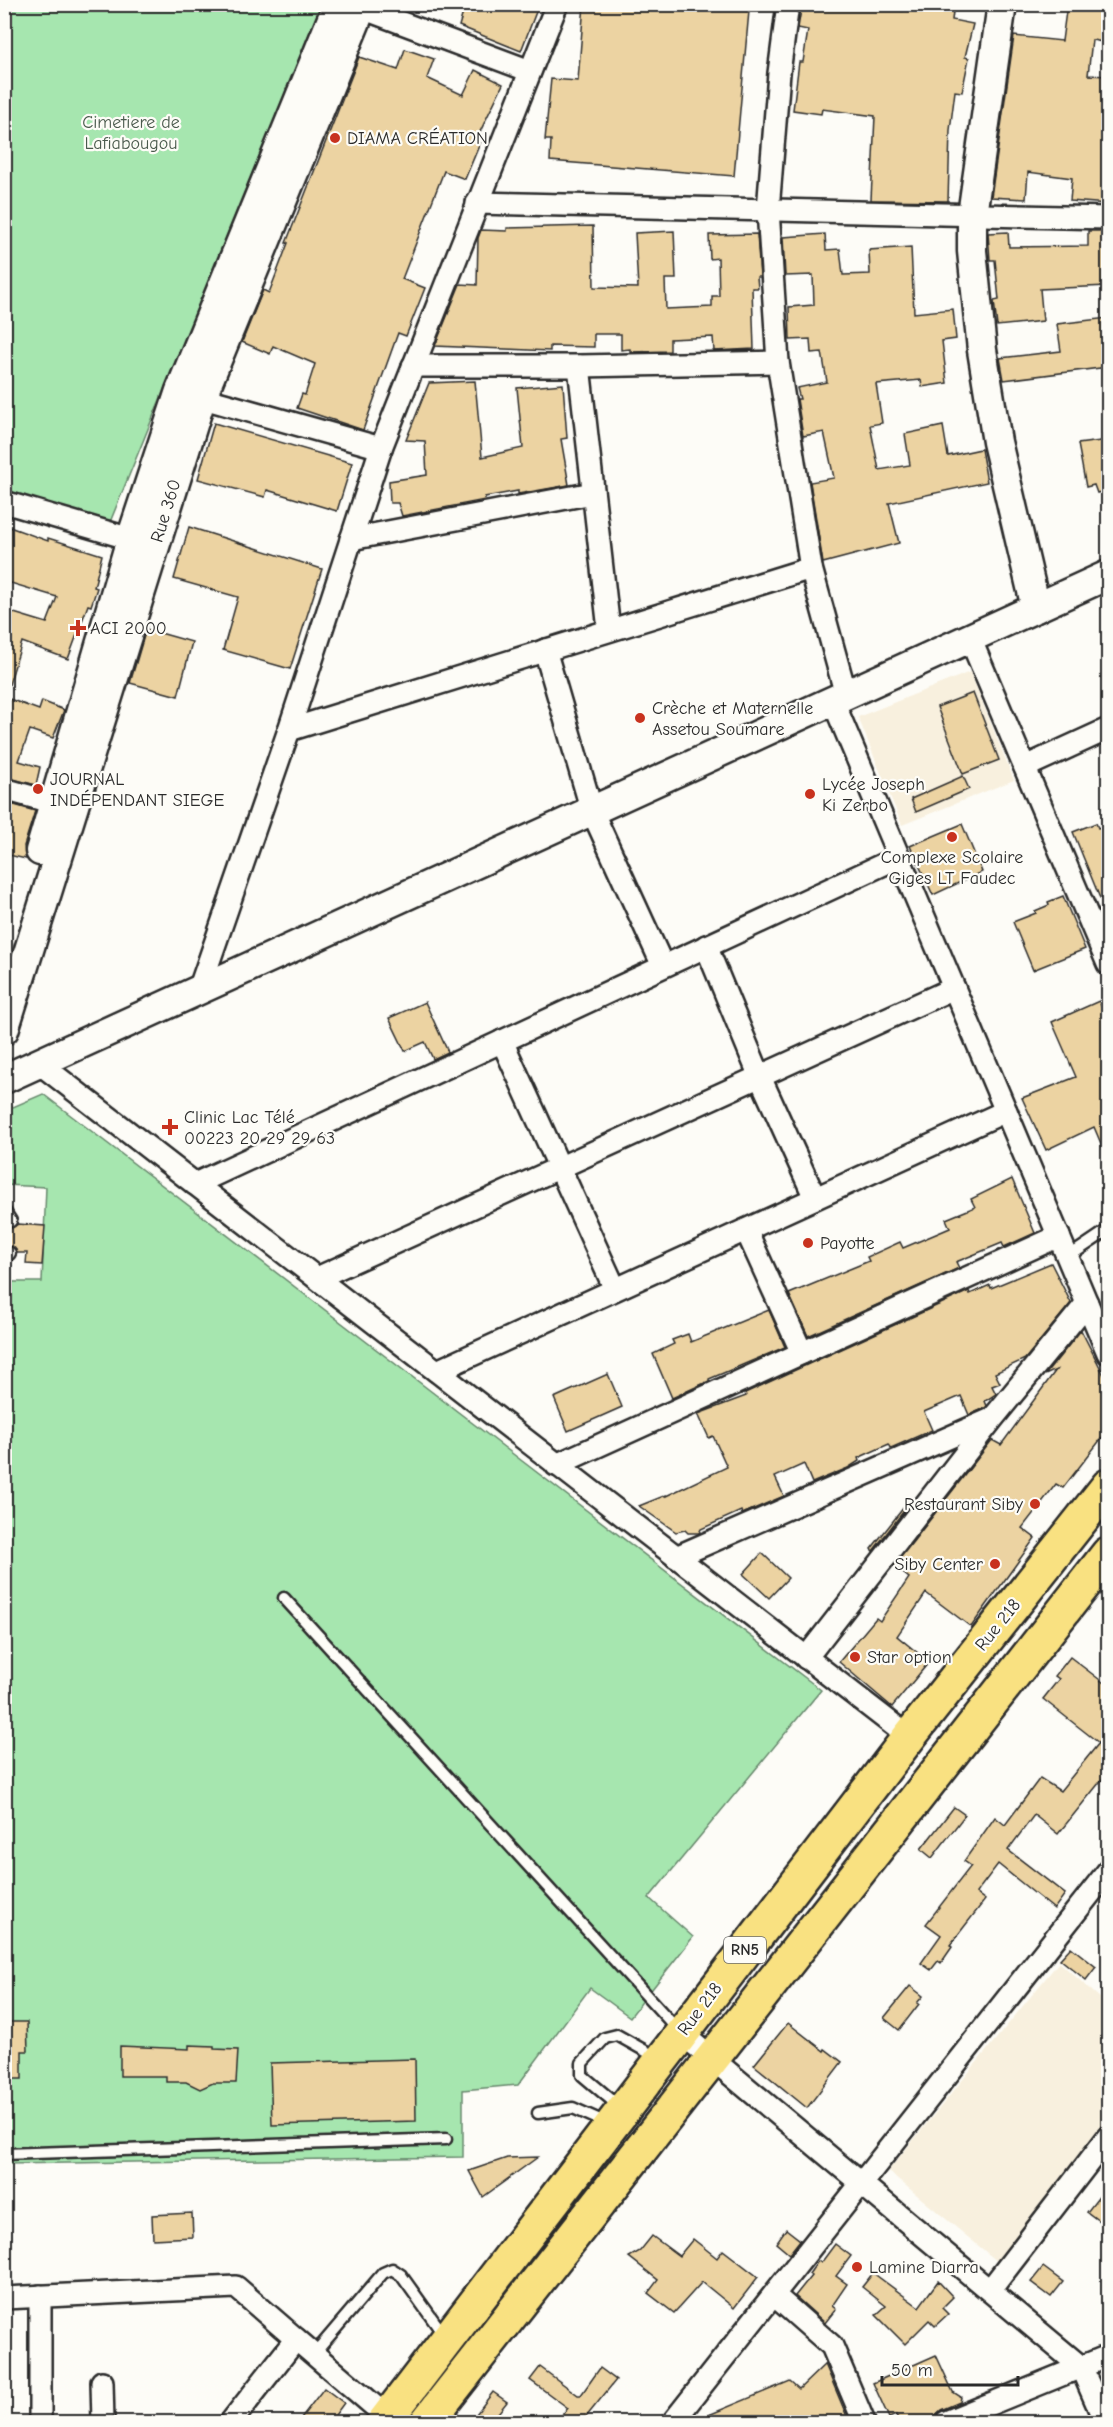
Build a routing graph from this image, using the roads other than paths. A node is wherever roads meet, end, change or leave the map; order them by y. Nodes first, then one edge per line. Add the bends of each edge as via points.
1 (557, 4) edge
2 (788, 4) edge
3 (1002, 4) edge
4 (354, 6) edge
5 (531, 71) junction
6 (477, 203) junction
7 (768, 210) junction
8 (972, 215) junction
9 (1108, 218) edge
10 (778, 362) junction
11 (413, 366) junction
12 (579, 366) junction
13 (191, 394) junction
14 (381, 448) junction
15 (593, 493) junction
16 (4, 502) edge
17 (131, 539) junction
18 (351, 539) junction
19 (811, 568) junction
20 (1108, 575) edge
21 (1036, 608) junction
22 (609, 630) junction
23 (970, 638) junction
24 (545, 650) junction
25 (839, 698) junction
26 (1108, 729) edge
27 (289, 730) junction
28 (1025, 767) junction
29 (4, 789) edge
30 (54, 803) junction
31 (592, 811) junction
32 (899, 857) junction
33 (706, 946) junction
34 (1108, 964) edge
35 (663, 966) junction
36 (4, 974) edge
37 (954, 988) junction
38 (199, 990) junction
39 (4, 1030) edge
40 (502, 1041) junction
41 (39, 1063) junction
42 (760, 1077) junction
43 (4, 1079) edge
44 (1006, 1111) junction
45 (560, 1168) junction
46 (195, 1184) junction
47 (815, 1198) junction
48 (4, 1210) edge
49 (11, 1221) dead end
50 (746, 1230) junction
51 (1108, 1230) edge
52 (1059, 1236) junction
53 (1068, 1257) junction
54 (317, 1278) junction
55 (615, 1289) junction
56 (1087, 1303) junction
57 (802, 1353) junction
58 (1108, 1353) edge
59 (437, 1371) junction
60 (993, 1418) junction
61 (556, 1465) junction
62 (1108, 1486) edge
63 (1108, 1554) edge
64 (676, 1557) junction
65 (284, 1598) dead end
66 (806, 1658) junction
67 (909, 1737) junction
68 (1108, 1871) edge
69 (681, 2033) junction
70 (713, 2059) junction
71 (661, 2060) junction
72 (538, 2113) dead end
73 (617, 2117) junction
74 (1108, 2137) edge
75 (446, 2139) dead end
76 (4, 2154) edge
77 (863, 2182) junction
78 (990, 2290) junction
79 (774, 2295) junction
80 (40, 2296) junction
81 (4, 2298) edge
82 (296, 2339) junction
83 (447, 2340) junction
84 (314, 2354) junction
85 (1108, 2356) edge
86 (1082, 2367) junction
87 (102, 2382) dead end
88 (690, 2414) edge
89 (388, 2421) edge
90 (40, 2422) edge
91 (103, 2422) edge
92 (231, 2422) edge
93 (427, 2422) edge
94 (673, 2422) edge
95 (864, 2422) edge
96 (946, 2422) edge
97 (1105, 2422) edge

1 - 5 street
2 - 7 street
3 - 8 street
4 - 5 street
4 - 13 street, Rue 360
5 - 6 street
6 - 7 street
6 - 11 street
7 - 8 street
7 - 10 street
8 - 9 street
8 - 21 street via 982,350 997,442
10 - 12 street
10 - 19 street
11 - 12 street
11 - 14 street
12 - 15 street
13 - 14 street
13 - 17 street, Rue 360
13 - 39 street, Rue 360
14 - 18 street
15 - 18 street
15 - 22 street
16 - 17 street
17 - 30 street, Rue 360
18 - 27 street
19 - 22 street
19 - 25 street
20 - 21 street
21 - 23 street
22 - 24 street
23 - 25 street
23 - 28 street
24 - 27 street
24 - 31 street
25 - 31 street
25 - 32 street
26 - 28 street
27 - 38 street
28 - 34 street
29 - 30 street
30 - 36 street, Rue 360
31 - 35 street
31 - 38 street
32 - 33 street
32 - 37 street
33 - 35 street
33 - 42 street
35 - 40 street
37 - 42 street
37 - 44 street
38 - 41 street
40 - 45 street
40 - 46 street
41 - 43 street
41 - 46 street
42 - 45 street
42 - 47 street
44 - 47 street
44 - 52 street
45 - 54 street
45 - 55 street
46 - 54 street
47 - 50 street
48 - 49 lane
50 - 55 street
50 - 57 street
51 - 53 lane
52 - 53 street
52 - 57 street
53 - 56 street
54 - 59 street
55 - 59 street
56 - 58 street
56 - 60 street
57 - 61 street
59 - 61 street
60 - 64 street
60 - 66 street
61 - 64 street
62 - 67 highway, Rue 218 / RN5
63 - 70 highway, RN5
64 - 66 street
65 - 69 lane
66 - 67 street
67 - 69 highway, Rue 218 / RN5
68 - 77 street
69 - 70 street
69 - 71 highway, Rue 218 / RN5
70 - 77 street
70 - 93 highway, RN5
71 - 73 highway, Rue 218 / RN5
71 - 73 lane via 617,2035 605,2038 582,2063 582,2075
72 - 73 lane via 573,2108
73 - 83 highway, Rue 218 / RN5
74 - 78 street
75 - 76 lane
77 - 78 street
77 - 79 street
78 - 86 street
79 - 88 street
79 - 95 street via 832,2346
80 - 81 street
80 - 82 street via 236,2287
80 - 90 street
82 - 84 street
82 - 92 street
83 - 84 lane via 392,2269 383,2273
83 - 89 highway, Rue 218 / RN5
84 - 89 street
85 - 86 street
86 - 96 street
86 - 97 street
87 - 91 street
88 - 94 street

